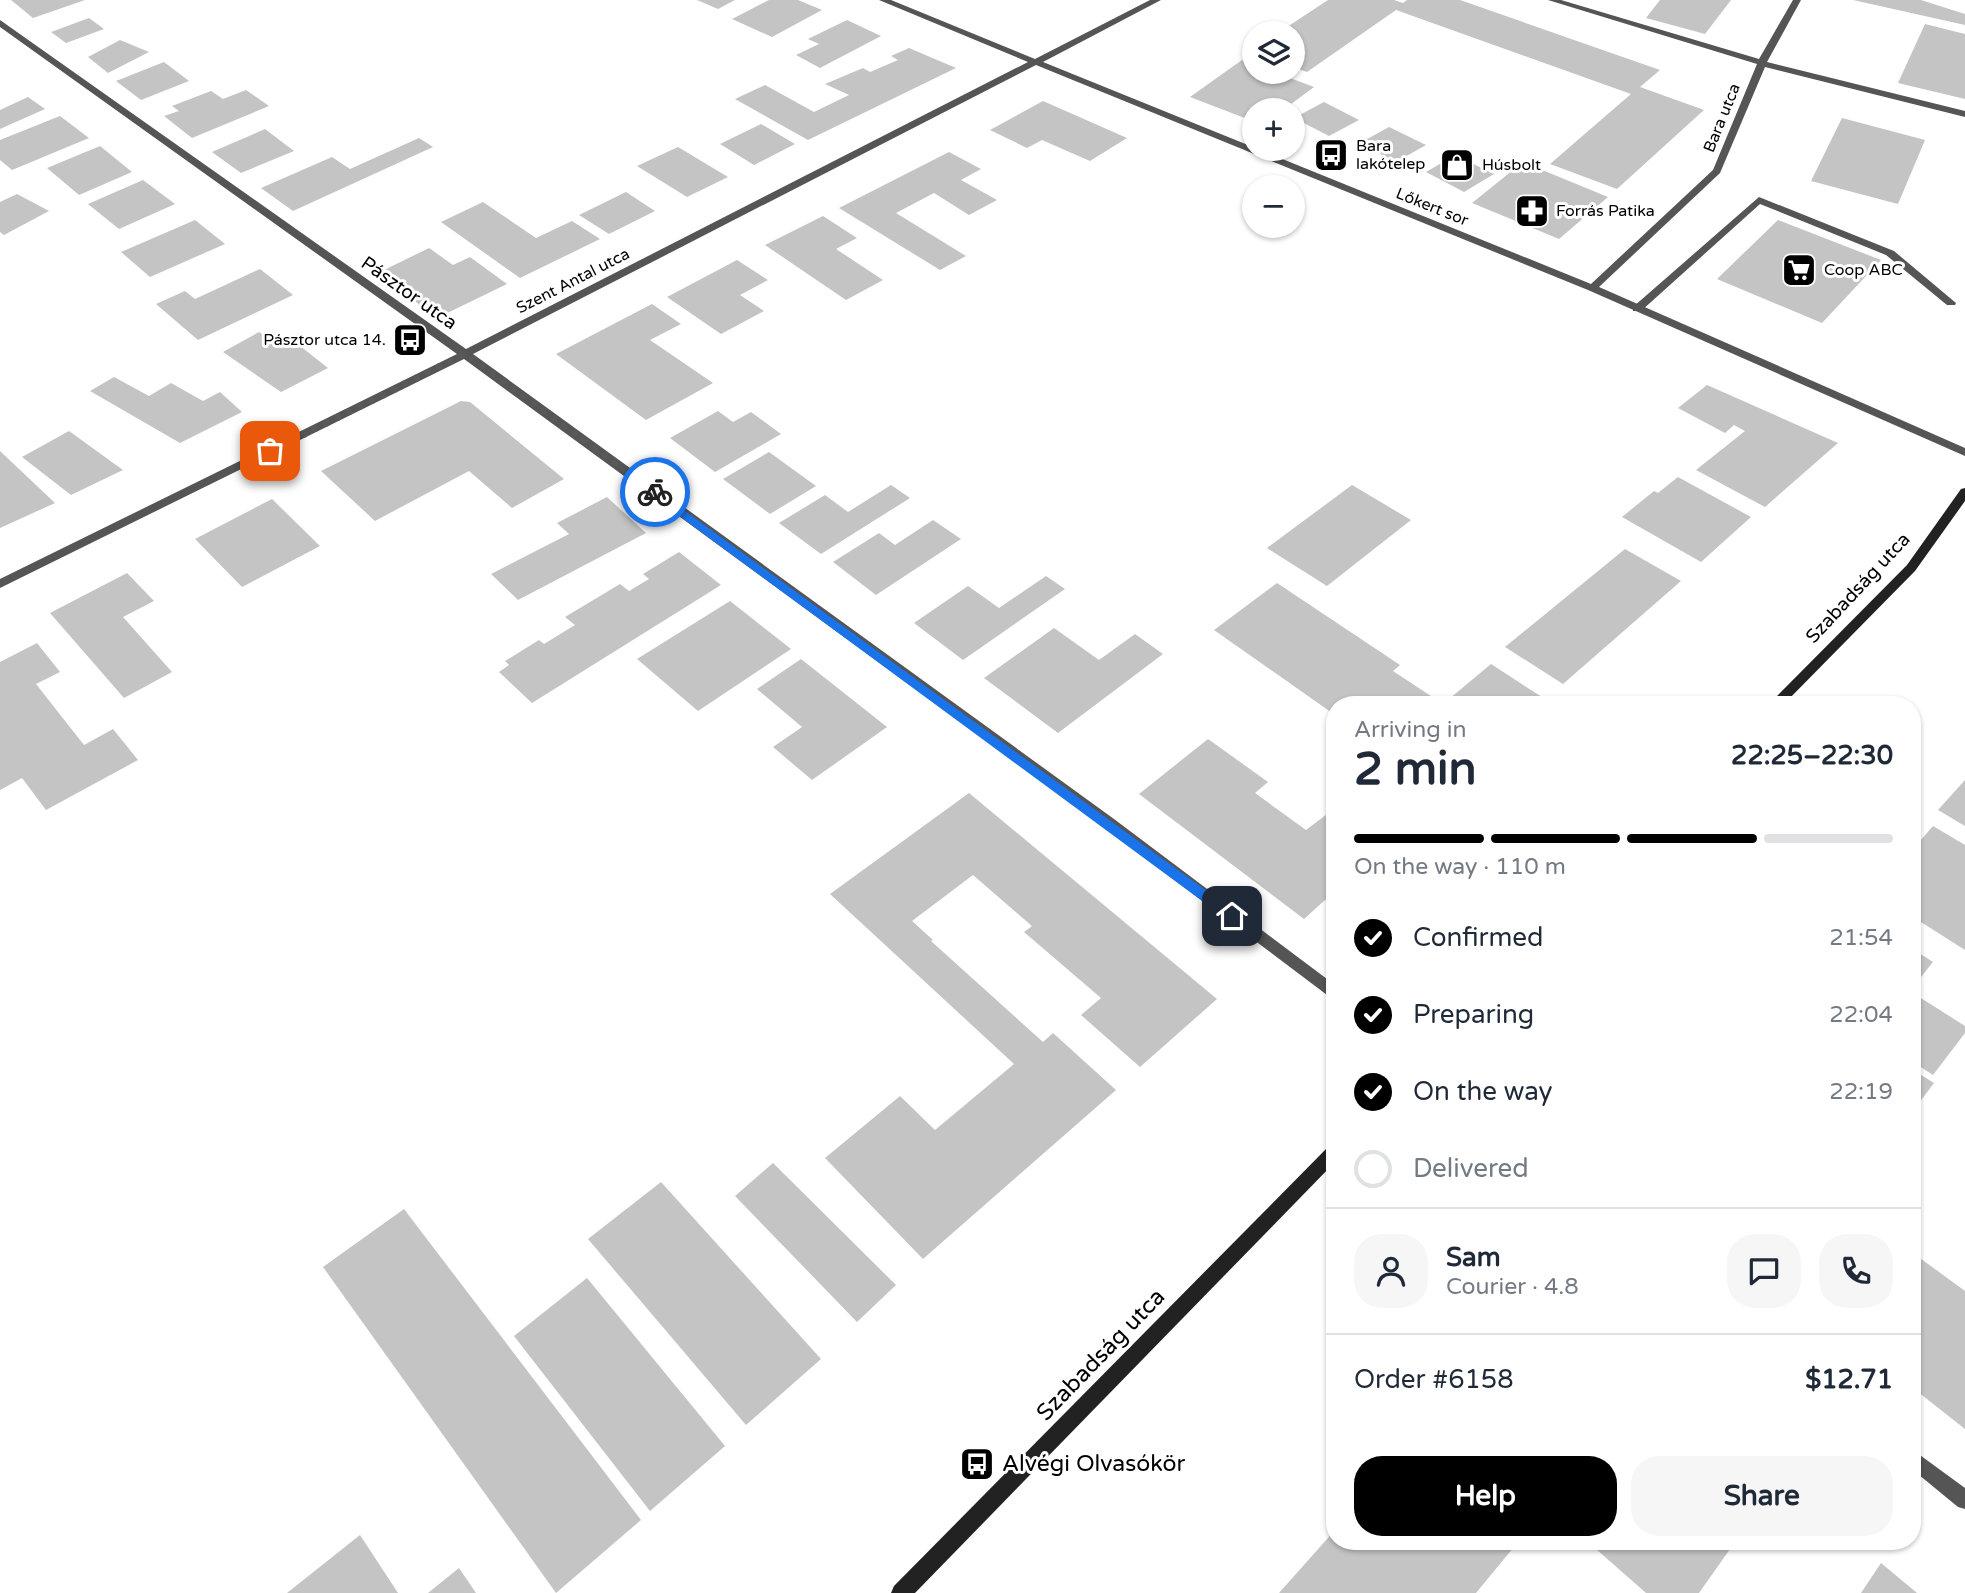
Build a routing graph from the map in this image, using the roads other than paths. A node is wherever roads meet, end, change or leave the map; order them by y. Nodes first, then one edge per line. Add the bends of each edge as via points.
1 (883, 0) edge
2 (1157, 0) edge
3 (1552, 0) edge
4 (1797, 0) edge
5 (0, 23) edge
6 (1035, 62) junction
7 (1762, 63) junction
8 (1965, 114) edge
9 (1592, 289) junction
10 (1951, 303) dead end
11 (1637, 309) junction
12 (465, 354) junction
13 (1965, 452) edge
14 (1965, 492) edge
15 (0, 584) edge
16 (1784, 696) edge
17 (1326, 987) edge
18 (1326, 1159) edge
19 (1921, 1464) edge
20 (1965, 1500) edge
21 (901, 1593) edge

1 - 6 street, Lőkert sor
2 - 6 street, Szent Antal utca
3 - 7 street
4 - 7 street, Bara utca
5 - 12 street, Pásztor utca
6 - 9 street, Lőkert sor
6 - 12 street, Szent Antal utca
7 - 8 street
7 - 9 street, Bara utca via 1717,171
9 - 11 street, Lőkert sor
10 - 11 street via 1890,253 1759,200
11 - 13 street, Lőkert sor
12 - 15 street, Szent Antal utca
12 - 17 street, Pásztor utca via 1109,823
14 - 16 main road, Szabadság utca via 1911,568
18 - 21 main road, Szabadság utca
19 - 20 street

